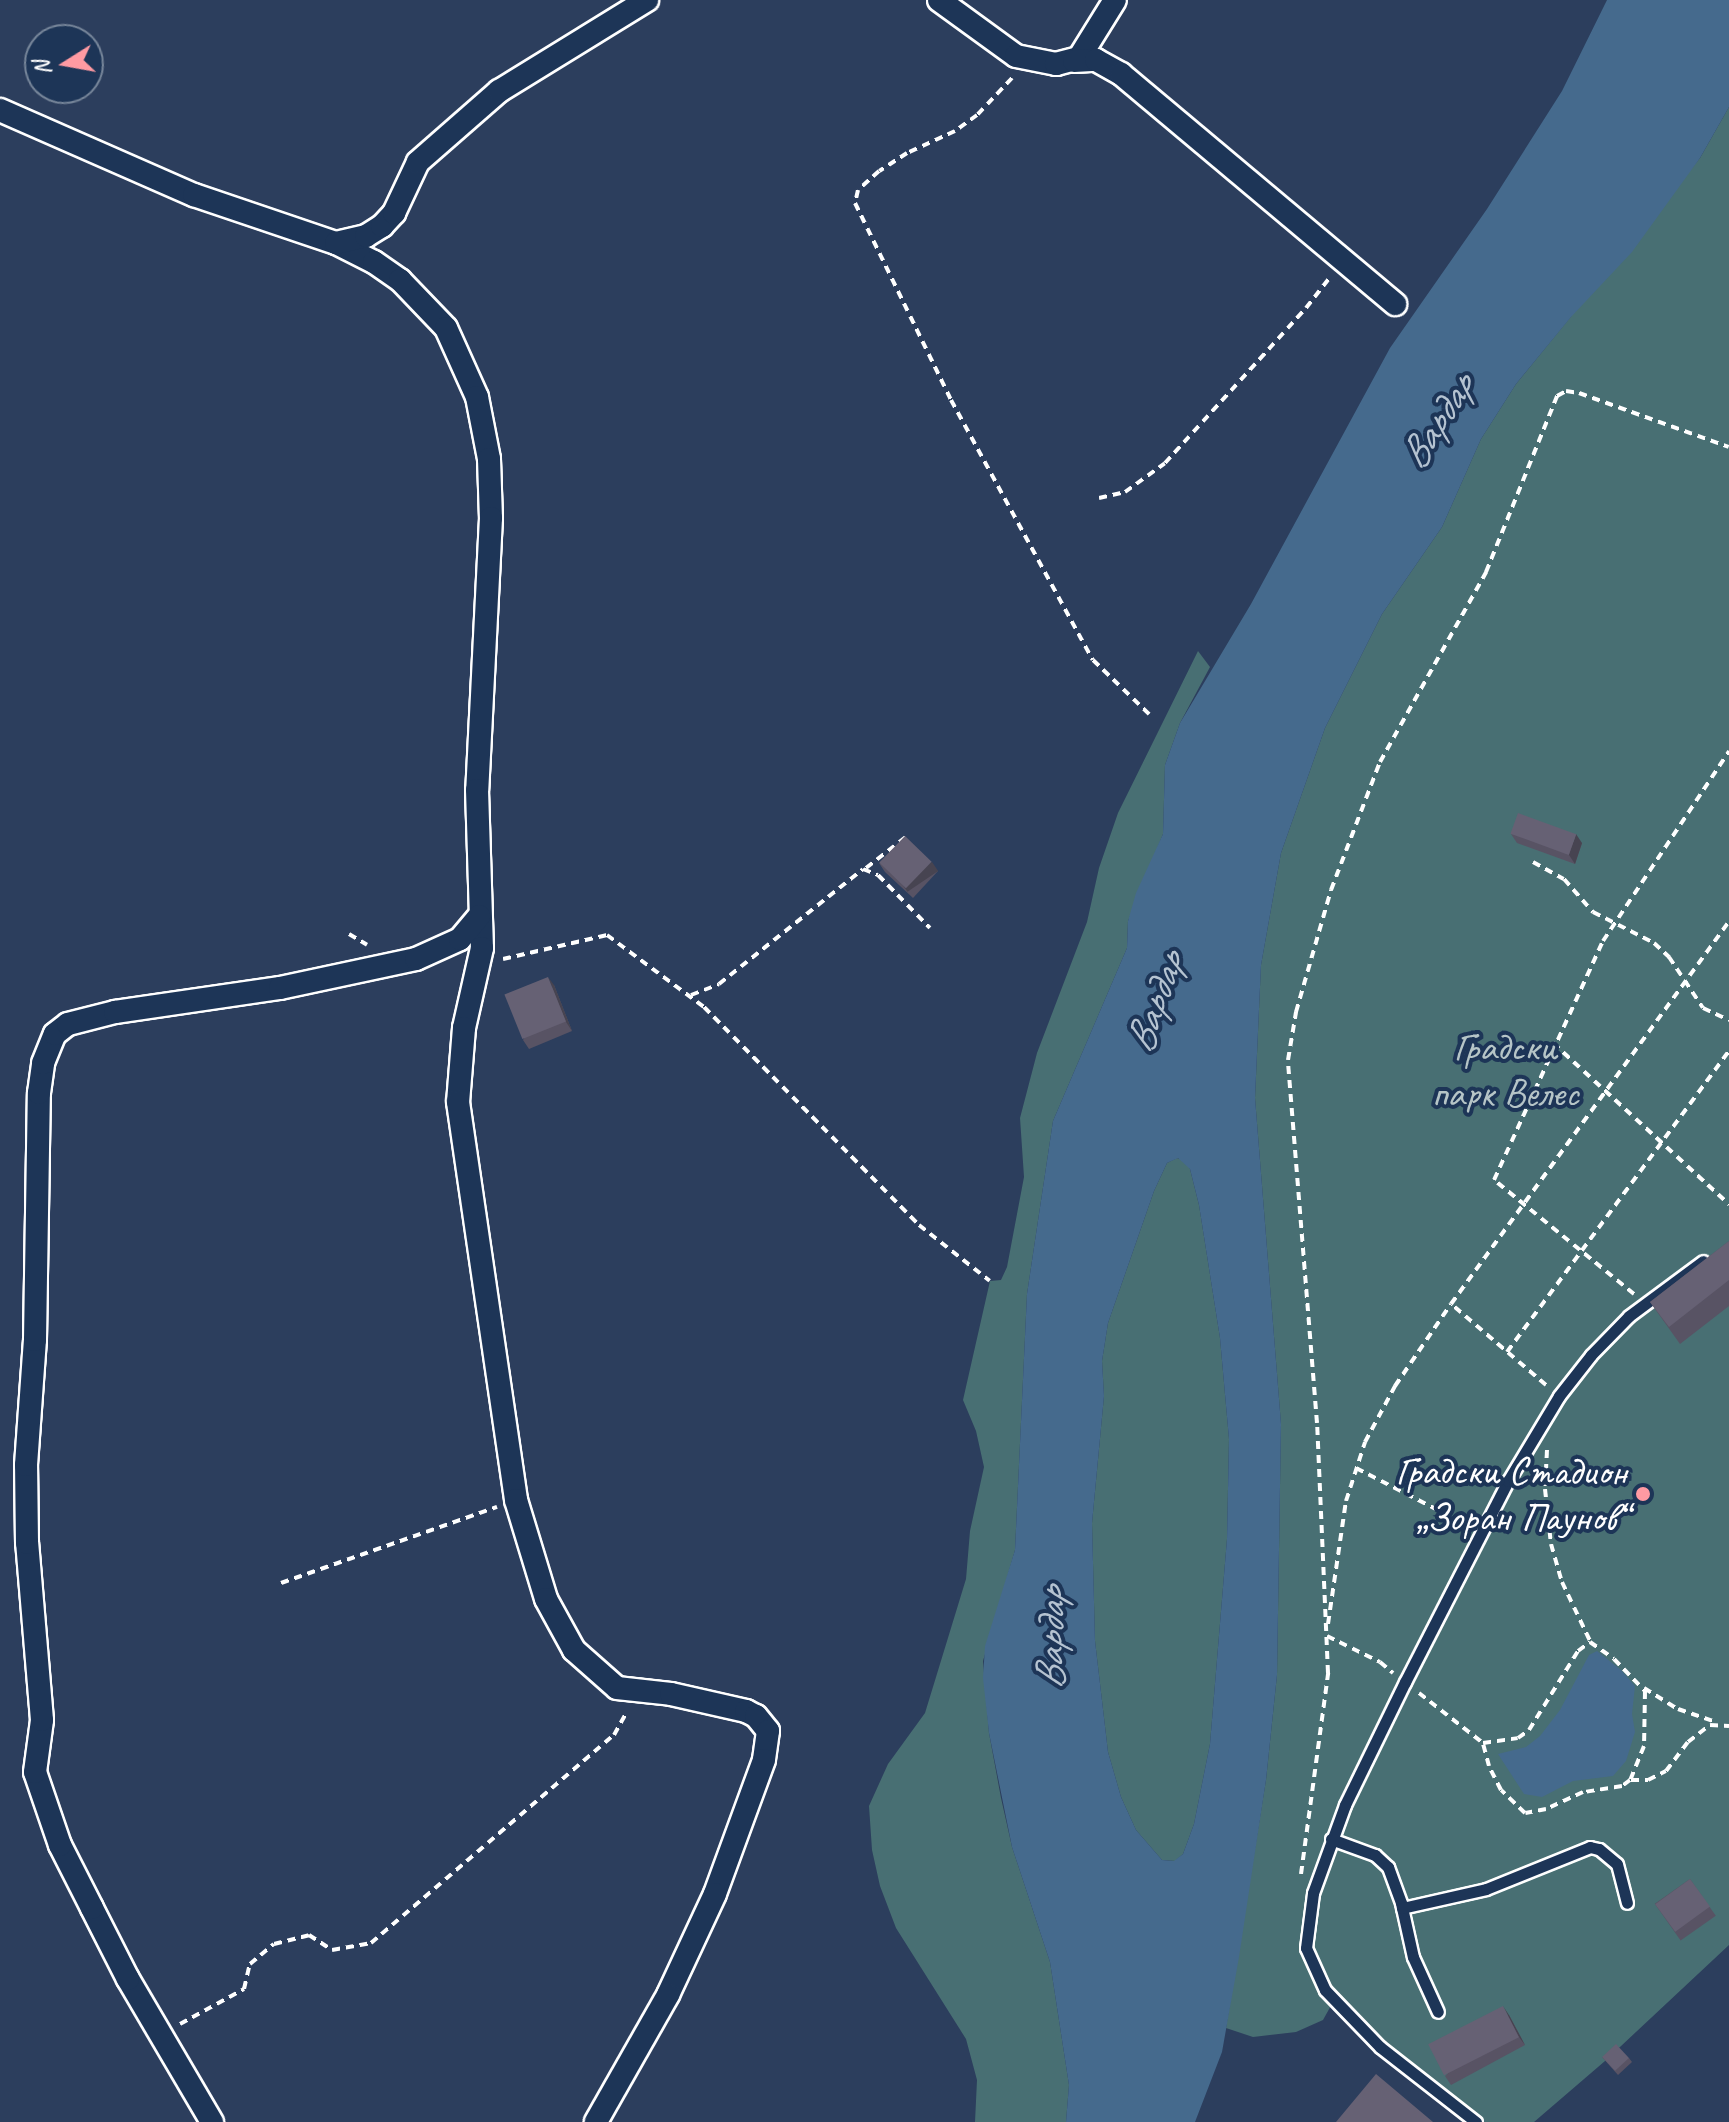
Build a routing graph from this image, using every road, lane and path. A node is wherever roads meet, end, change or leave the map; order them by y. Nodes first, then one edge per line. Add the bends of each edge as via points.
1 (647, 0) edge
2 (939, 0) edge
3 (1115, 0) edge
4 (1026, 60) junction
5 (1074, 61) junction
6 (0, 110) edge
7 (336, 243) junction
8 (1342, 257) junction
9 (1395, 304) dead end
10 (1729, 447) edge
11 (1099, 498) dead end
12 (1149, 714) dead end
13 (1729, 751) edge
14 (907, 836) edge
15 (1533, 862) dead end
16 (866, 868) junction
17 (479, 916) junction
18 (1729, 921) edge
19 (1616, 922) junction
20 (930, 928) dead end
21 (481, 963) junction
22 (1685, 979) junction
23 (691, 995) junction
24 (1729, 1020) edge
25 (1553, 1043) junction
26 (1729, 1051) edge
27 (1605, 1087) junction
28 (1664, 1144) junction
29 (1523, 1203) junction
30 (1729, 1204) edge
31 (1583, 1250) junction
32 (1709, 1256) edge
33 (990, 1281) dead end
34 (1451, 1304) junction
35 (1645, 1304) junction
36 (1507, 1352) junction
37 (1559, 1396) junction
38 (1548, 1444) dead end
39 (1356, 1468) junction
40 (516, 1500) junction
41 (1482, 1533) junction
42 (281, 1583) dead end
43 (1327, 1636) junction
44 (1590, 1642) junction
45 (1405, 1682) junction
46 (1643, 1687) junction
47 (617, 1688) junction
48 (1717, 1723) junction
49 (1729, 1726) edge
50 (1483, 1743) junction
51 (1630, 1780) junction
52 (1331, 1839) junction
53 (1301, 1877) dead end
54 (1627, 1903) dead end
55 (1402, 1908) junction
56 (1438, 2012) dead end
57 (159, 2033) junction
58 (212, 2122) edge
59 (596, 2122) edge
60 (1476, 2122) edge

1 - 7 street via 499,91 418,162 394,213 382,226
2 - 4 street
3 - 5 street
4 - 5 street
4 - 12 path via 977,115 879,171 858,190 855,203 951,400 1093,660
5 - 8 street via 1096,60 1121,74
6 - 7 street via 194,195
7 - 17 street via 400,280 446,328 467,368 485,430 491,518 477,790
8 - 9 street
8 - 11 path via 1306,308 1194,434 1138,484
10 - 43 path via 1579,393 1557,396 1486,572 1380,762 1331,890 1296,1012 1288,1060 1316,1408
13 - 19 path
14 - 16 path
15 - 19 path via 1556,872 1593,912
16 - 20 path
16 - 23 path via 719,984
17 - 21 street
17 - 57 street via 460,939 416,959 68,1024 55,1034 43,1063 26,1465 27,1543 42,1712 35,1772 60,1845
18 - 22 path
19 - 22 path via 1663,950
19 - 25 path
21 - 23 path via 607,935
21 - 40 street via 464,1028 459,1124
22 - 24 path via 1703,1008
22 - 27 path
23 - 33 path via 919,1225
25 - 27 path
25 - 29 path via 1494,1180
26 - 28 path
27 - 28 path
27 - 29 path
28 - 30 path
28 - 31 path
29 - 31 path
29 - 34 path
31 - 35 path
31 - 36 path
32 - 35 lane
34 - 36 path
34 - 39 path via 1395,1386
35 - 37 lane via 1591,1355
36 - 37 path
37 - 41 lane
38 - 44 path via 1545,1479 1551,1544
39 - 41 path
39 - 43 path
40 - 42 path
40 - 47 street via 557,1626 574,1650
41 - 45 lane
43 - 45 path via 1380,1662
43 - 53 path via 1327,1699
44 - 46 path
44 - 50 path via 1578,1651 1529,1730 1518,1738
45 - 50 path
45 - 52 lane
46 - 48 path via 1678,1709
46 - 51 path via 1646,1735
47 - 57 path via 628,1713 614,1735 371,1943 332,1950 309,1935 274,1944 250,1964 244,1989
47 - 59 street via 746,1711 766,1726 768,1737 715,1894 668,1995
48 - 49 path
48 - 51 path via 1688,1742 1666,1771 1648,1780
50 - 51 path via 1501,1790 1525,1813
52 - 55 lane via 1382,1859
52 - 60 lane via 1305,1930 1307,1957 1316,1976 1363,2032
54 - 55 lane via 1617,1864 1590,1847 1486,1889
55 - 56 lane via 1413,1957
57 - 58 street

